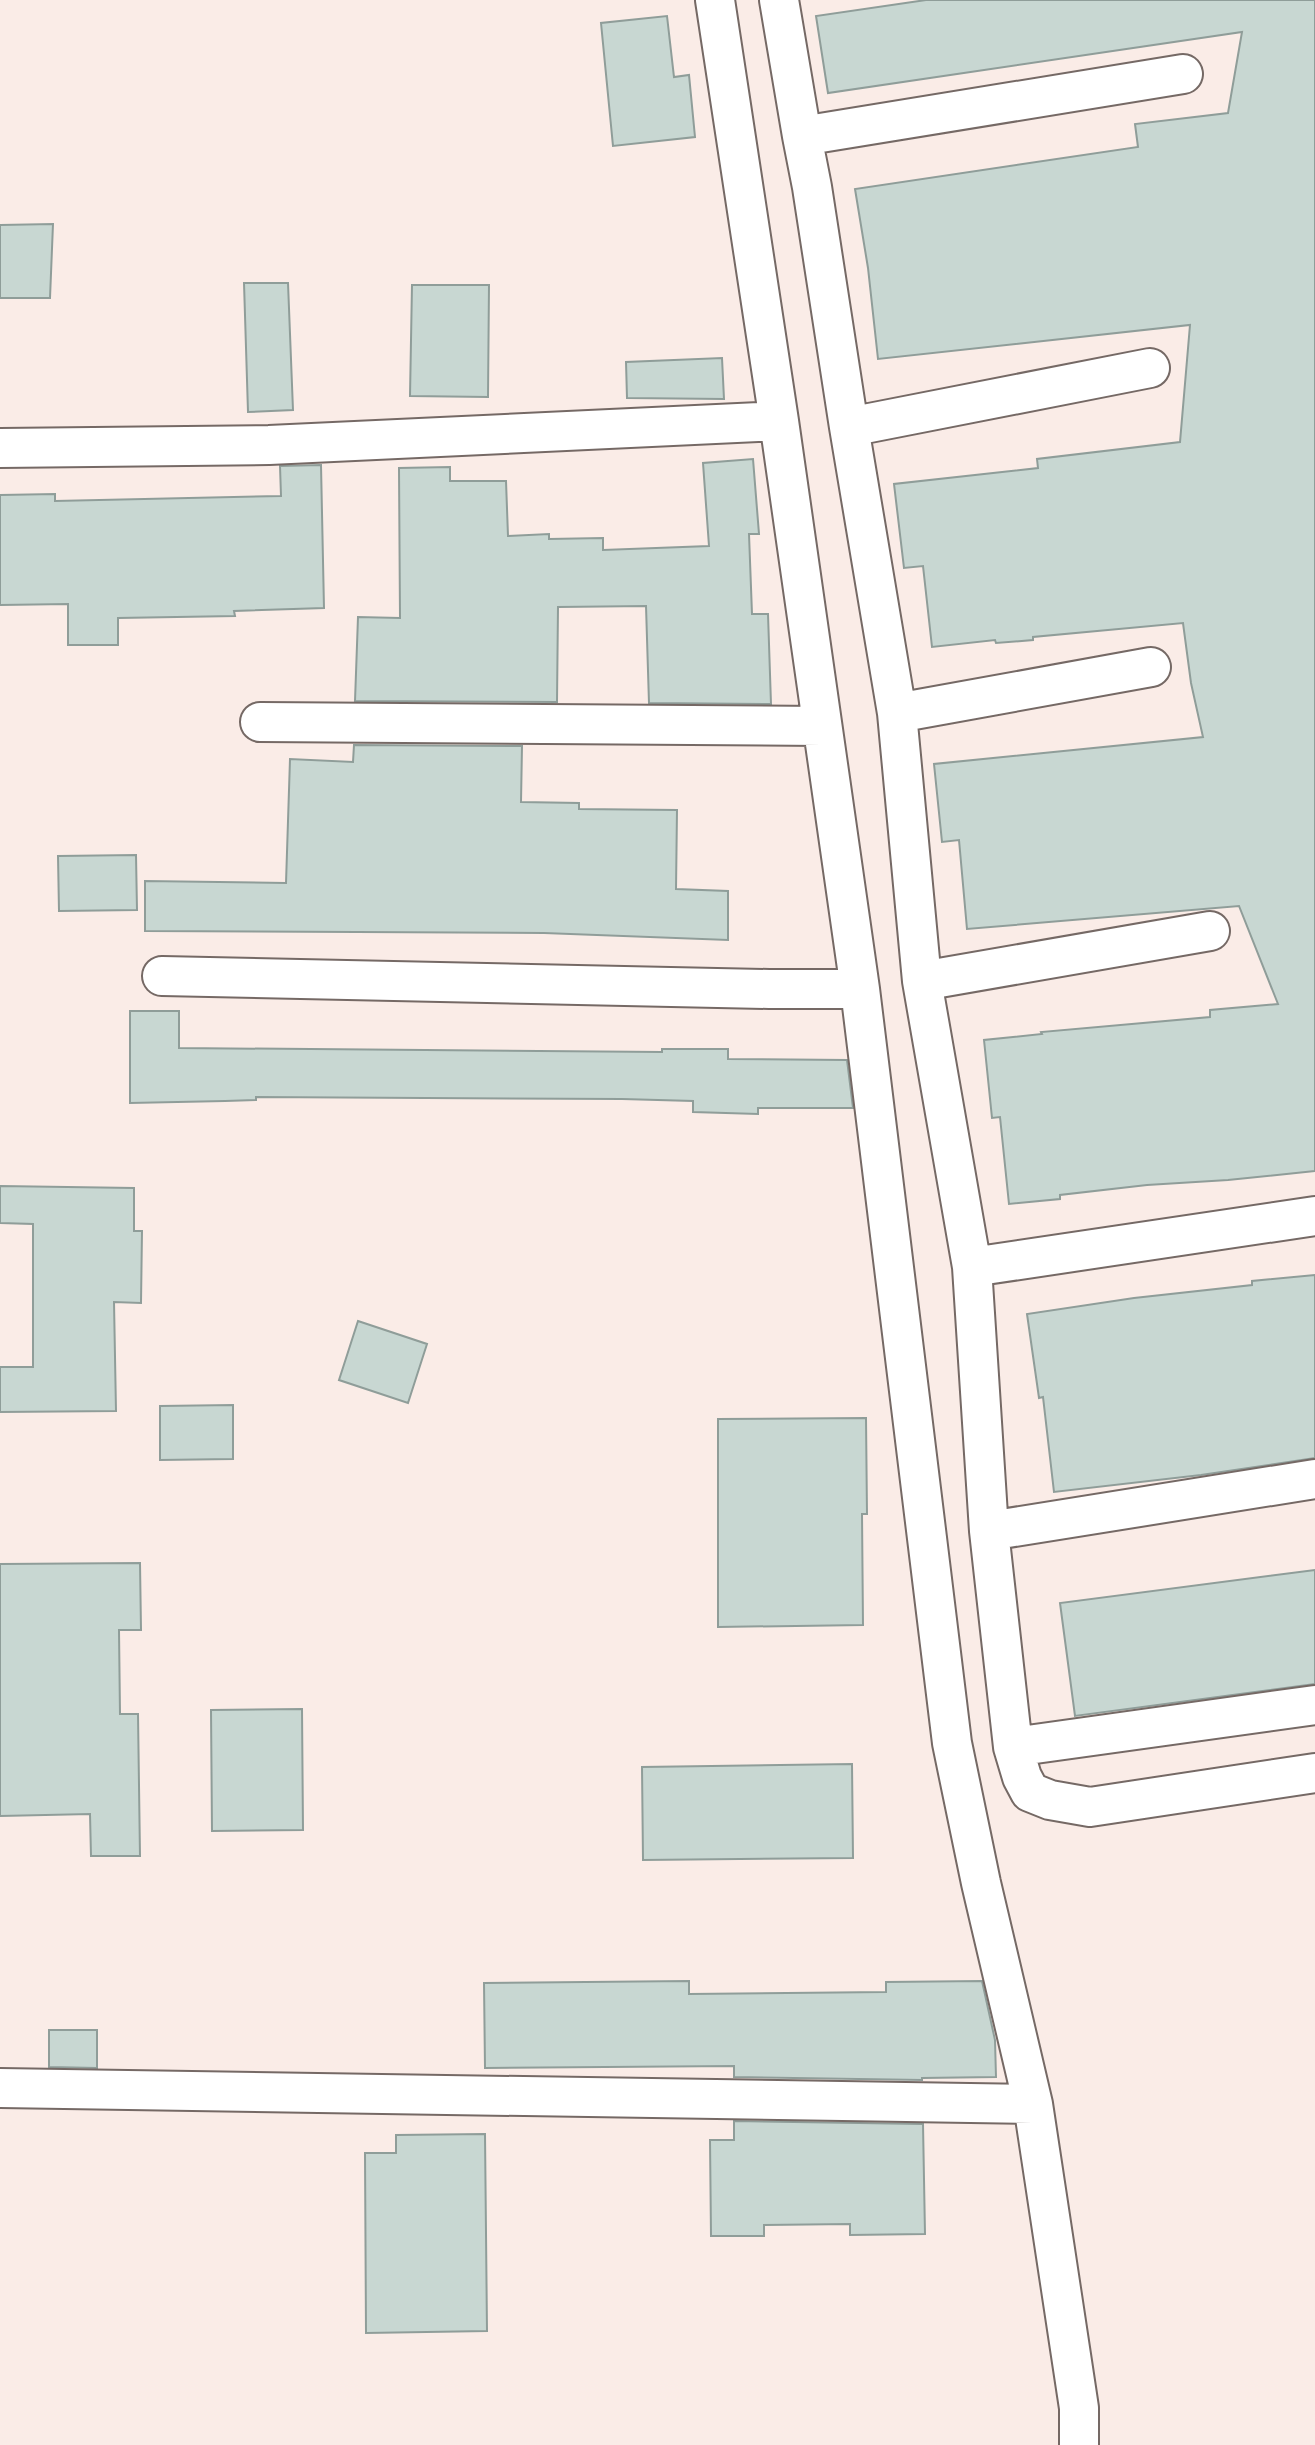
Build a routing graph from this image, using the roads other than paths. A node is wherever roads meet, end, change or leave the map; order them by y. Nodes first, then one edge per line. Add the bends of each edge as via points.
1 (715, 0) edge
2 (779, 0) edge
3 (1183, 74) dead end
4 (802, 136) junction
5 (1150, 368) dead end
6 (779, 421) junction
7 (849, 427) junction
8 (0, 448) edge
9 (1151, 667) dead end
10 (897, 713) junction
11 (260, 722) dead end
12 (822, 726) junction
13 (1210, 932) dead end
14 (162, 976) dead end
15 (922, 981) junction
16 (860, 989) junction
17 (1315, 1216) edge
18 (972, 1266) junction
19 (1315, 1479) edge
20 (989, 1531) junction
21 (1315, 1706) edge
22 (1013, 1747) junction
23 (1315, 1773) edge
24 (0, 2088) edge
25 (1033, 2104) junction
26 (1079, 2445) edge

1 - 6 street
2 - 4 street
3 - 4 street
4 - 7 street
5 - 7 street
6 - 8 street via 269,445
6 - 12 street
7 - 10 street
9 - 10 street
10 - 15 street
11 - 12 street
12 - 16 street
13 - 15 street
14 - 16 street
15 - 18 street
16 - 25 street via 952,1743
17 - 18 street
18 - 20 street
19 - 20 street
20 - 22 street
21 - 22 street
22 - 23 street via 1030,1792 1090,1807
24 - 25 street
25 - 26 street via 1079,2408

